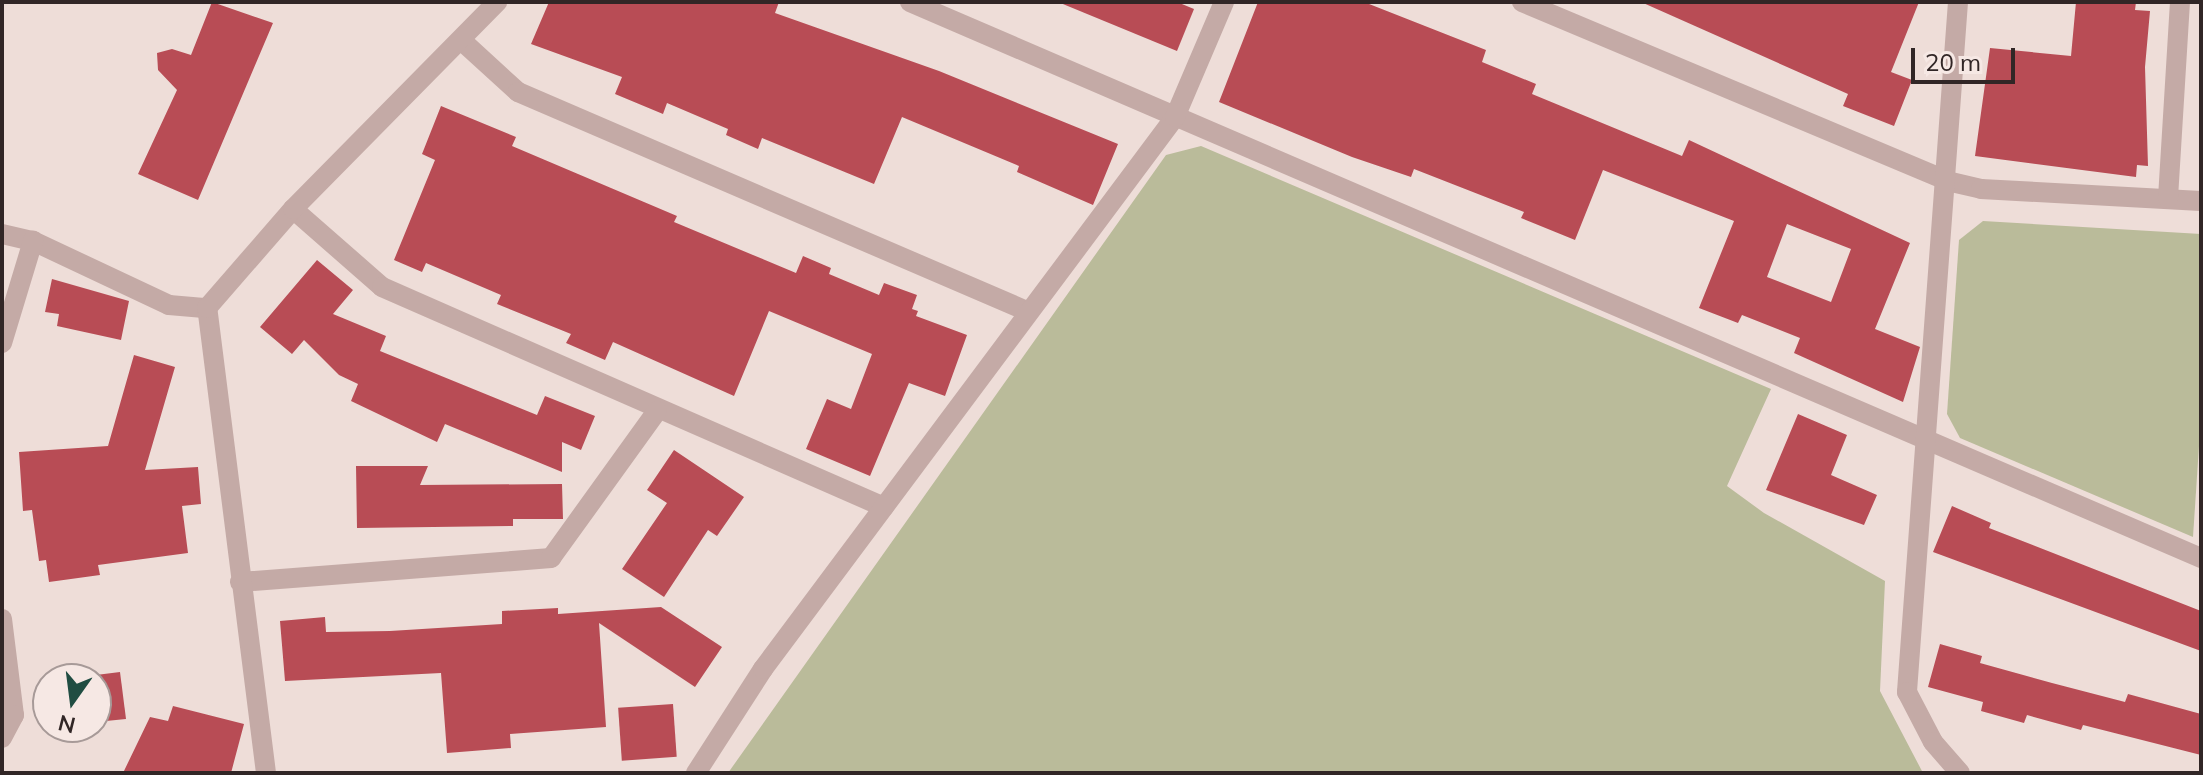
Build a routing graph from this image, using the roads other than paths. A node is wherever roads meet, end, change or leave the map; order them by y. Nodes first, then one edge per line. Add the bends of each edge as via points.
1 (497, 2) edge
2 (910, 2) edge
3 (1224, 2) edge
4 (1522, 2) edge
5 (1958, 2) edge
6 (2180, 2) edge
7 (461, 40) junction
8 (1175, 117) junction
9 (1947, 181) junction
10 (2168, 198) junction
11 (2201, 201) edge
12 (293, 209) junction
13 (2, 234) edge
14 (33, 241) junction
15 (207, 308) junction
16 (1029, 312) junction
17 (2, 343) edge
18 (657, 411) junction
19 (1925, 438) junction
20 (884, 507) junction
21 (2201, 558) edge
22 (240, 582) junction
23 (2, 619) edge
24 (2, 738) edge
25 (266, 773) edge
26 (696, 773) edge
27 (1960, 773) edge

1 - 7 street
2 - 8 street
3 - 8 street
4 - 9 street
5 - 9 street
6 - 10 street
7 - 12 street
7 - 16 street via 518,92
8 - 16 street
8 - 19 street
9 - 10 street via 1981,189
9 - 19 street
10 - 11 street
12 - 15 street
12 - 18 street via 382,287
13 - 14 street
14 - 15 street via 169,305
14 - 17 street
15 - 22 street
16 - 20 street
18 - 20 street
18 - 22 street via 551,558
19 - 21 street
19 - 27 street via 1907,692 1933,742
20 - 26 street via 763,669
22 - 25 street
23 - 24 street via 14,715

